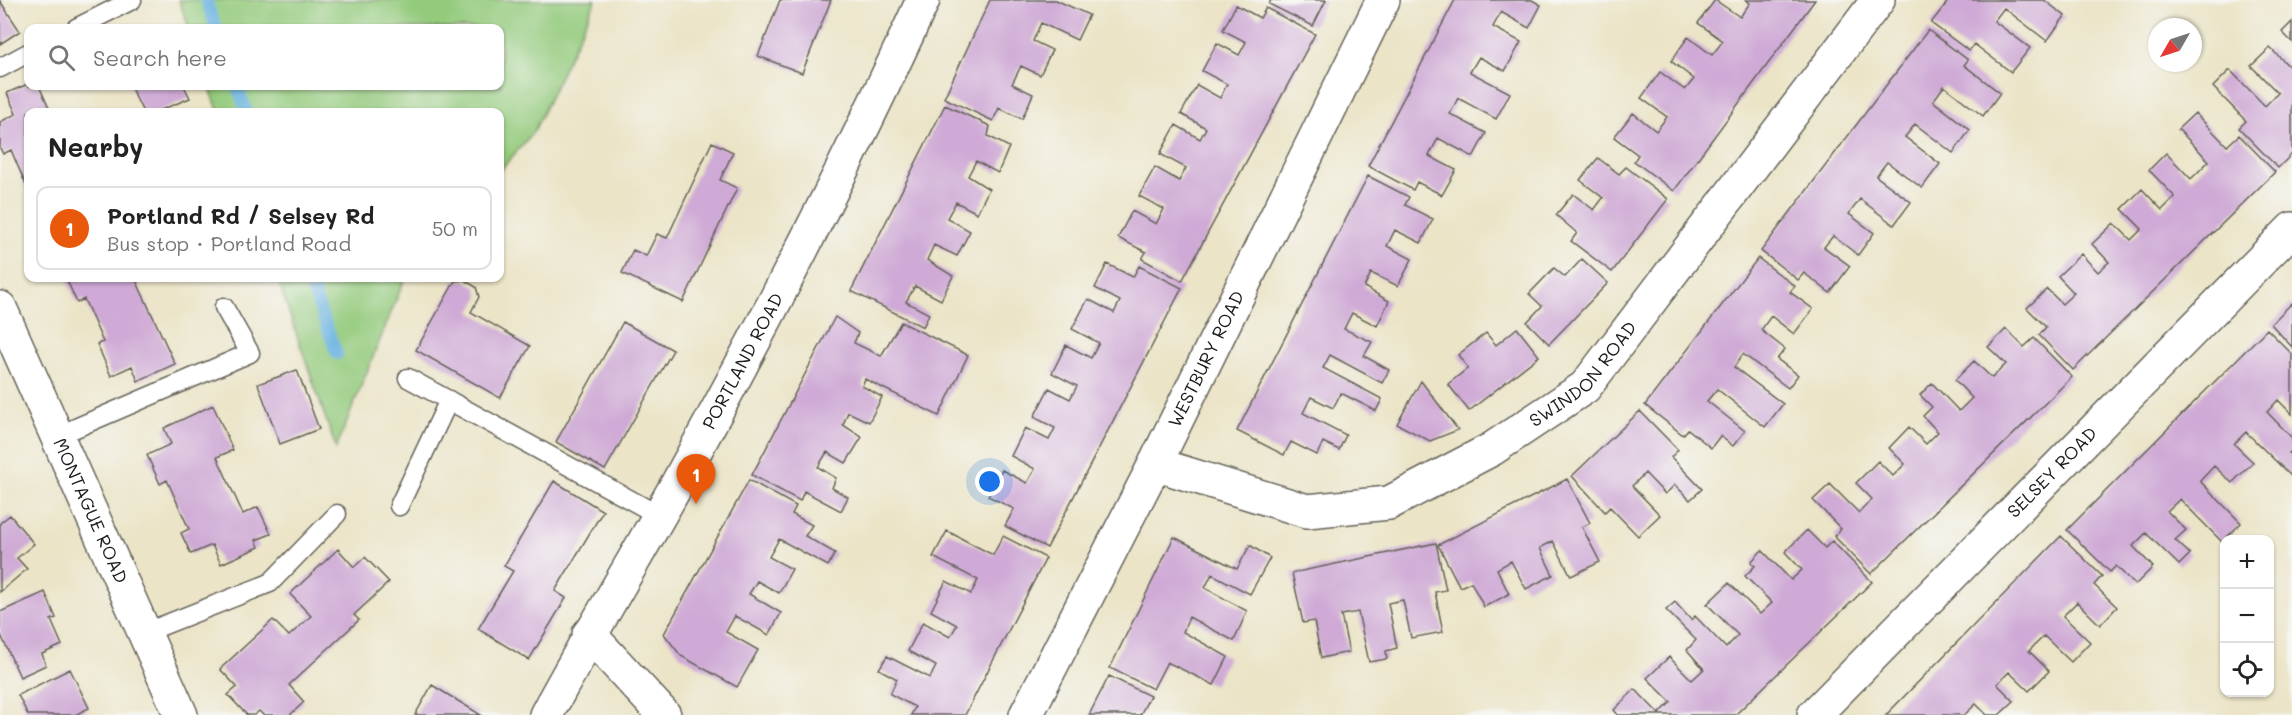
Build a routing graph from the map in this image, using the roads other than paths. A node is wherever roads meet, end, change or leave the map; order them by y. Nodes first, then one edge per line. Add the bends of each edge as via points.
1 (132, 0) edge
2 (923, 0) edge
3 (1383, 0) edge
4 (1878, 0) edge
5 (84, 24) edge
6 (24, 55) edge
7 (0, 68) edge
8 (2292, 229) edge
9 (224, 307) dead end
10 (2, 317) edge
11 (408, 378) dead end
12 (449, 400) junction
13 (57, 436) junction
14 (1155, 464) junction
15 (399, 506) dead end
16 (338, 514) dead end
17 (658, 515) junction
18 (144, 633) junction
19 (590, 634) junction
20 (181, 715) edge
21 (546, 715) edge
22 (664, 715) edge
23 (1026, 715) edge
24 (1814, 715) edge

1 - 5 lane
2 - 17 street, PORTLAND ROAD via 885,84 748,353
3 - 14 street, WESTBURY ROAD
4 - 14 street, SWINDON ROAD via 1585,387 1492,449 1389,503 1306,511
6 - 7 lane
8 - 24 street, SELSEY ROAD
9 - 13 lane via 250,353
10 - 13 street, MONTAGUE ROAD
11 - 12 lane
12 - 15 lane
12 - 17 lane
13 - 18 street, MONTAGUE ROAD
14 - 23 street, WESTBURY ROAD
16 - 18 lane via 270,583
17 - 19 street, PORTLAND ROAD
18 - 20 street, MONTAGUE ROAD
19 - 21 street, PORTLAND ROAD
19 - 22 street

